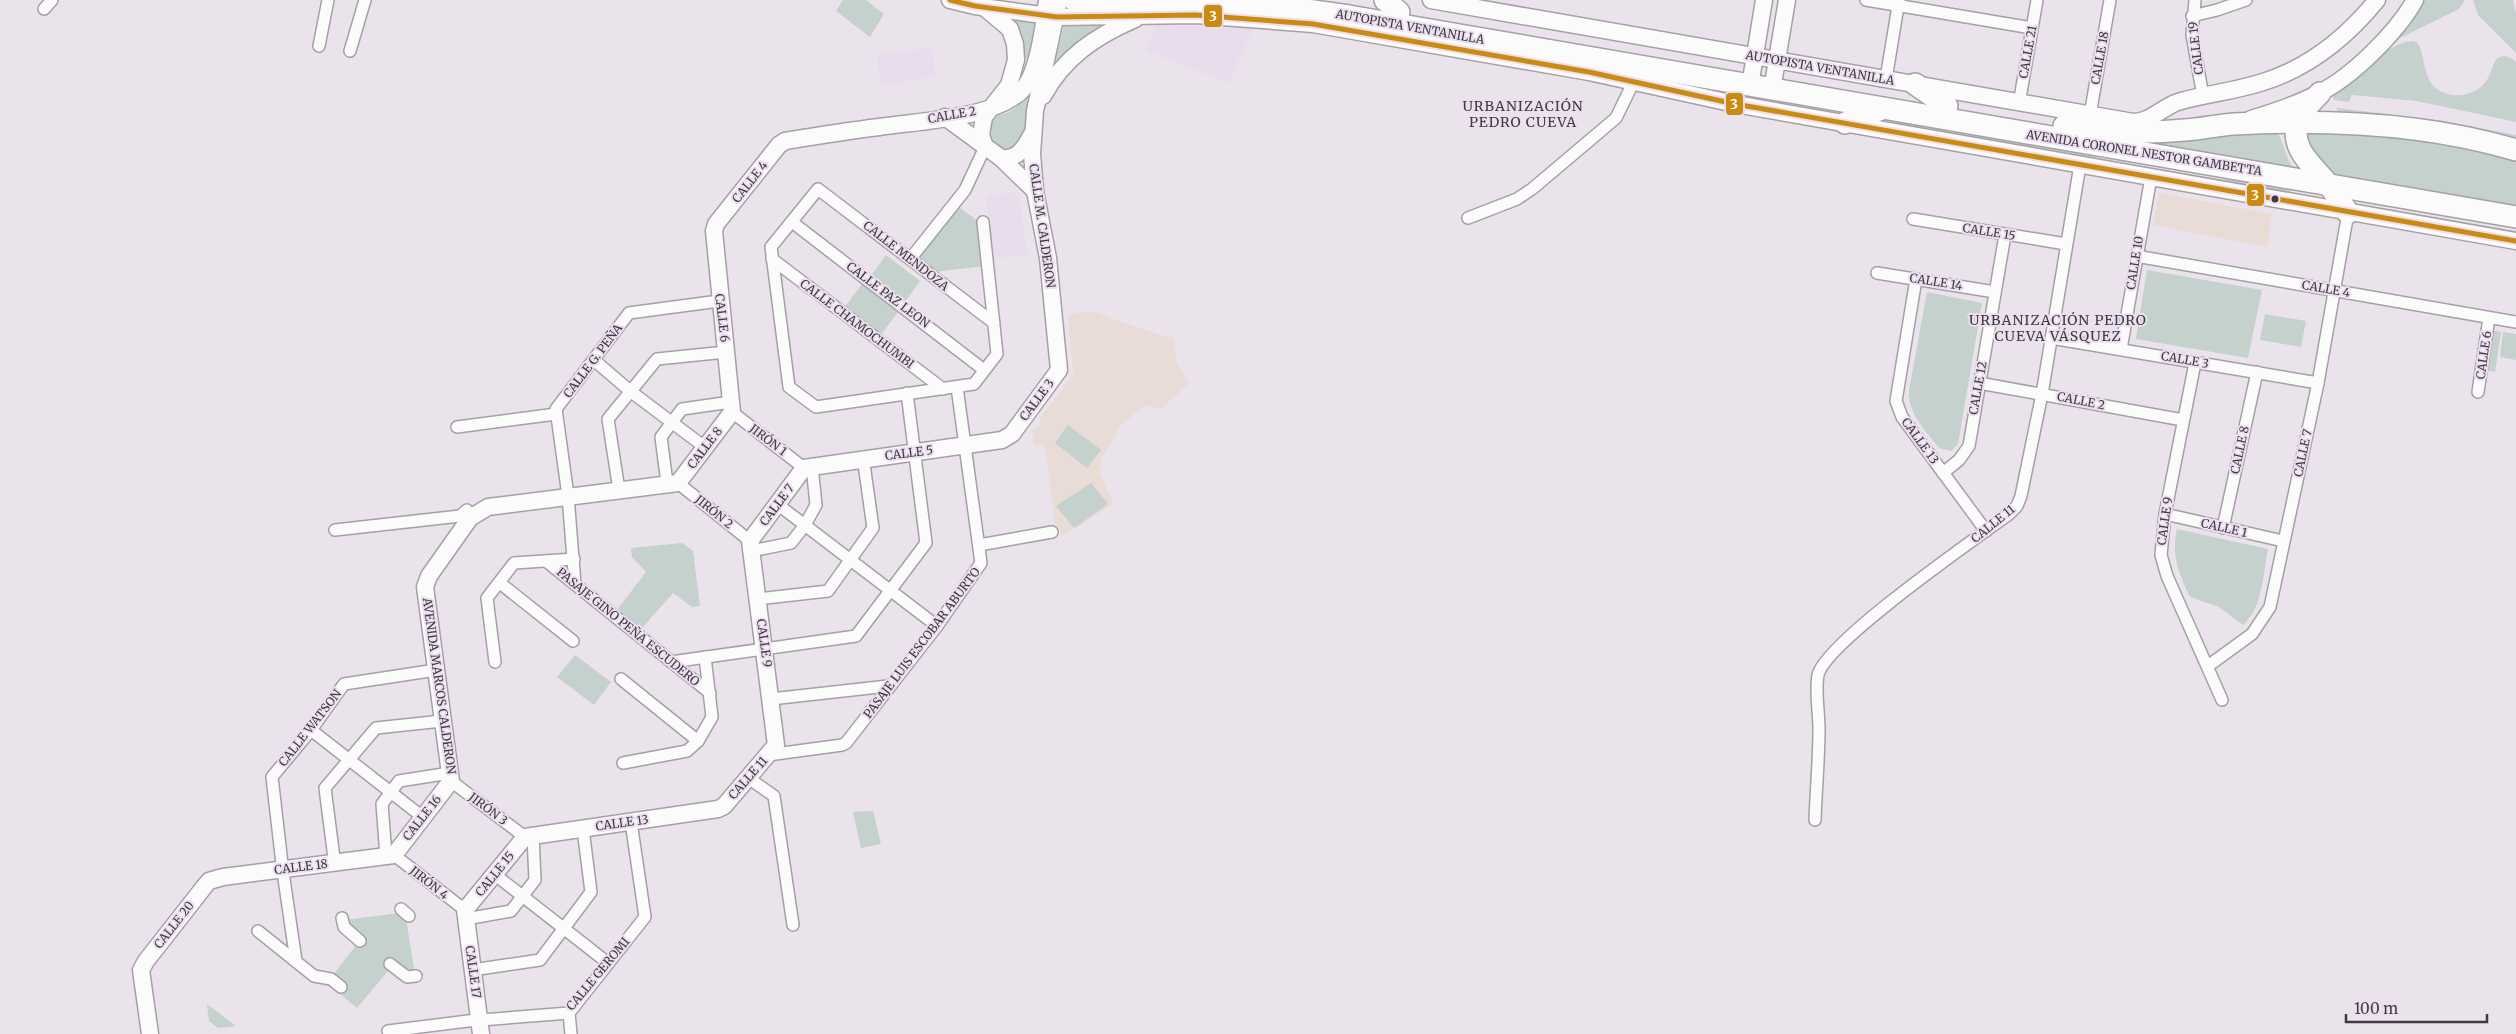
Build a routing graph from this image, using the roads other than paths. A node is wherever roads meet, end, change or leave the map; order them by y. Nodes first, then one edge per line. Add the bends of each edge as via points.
1 (52, 0) edge
2 (328, 0) edge
3 (365, 0) edge
4 (950, 0) edge
5 (1327, 0) edge
6 (1431, 0) edge
7 (1764, 0) edge
8 (1787, 0) edge
9 (1866, 0) edge
10 (2037, 0) edge
11 (2110, 0) edge
12 (2195, 0) edge
13 (2246, 0) edge
14 (2377, 0) edge
15 (2415, 0) edge
16 (1454, 2) edge
17 (1898, 3) edge
18 (1392, 6) edge
19 (983, 7) junction
20 (1055, 7) edge
21 (44, 10) dead end
22 (1144, 15) junction
23 (2192, 16) junction
24 (2032, 28) junction
25 (319, 46) dead end
26 (350, 51) dead end
27 (1752, 72) junction
28 (1774, 76) junction
29 (1886, 79) junction
30 (1633, 83) junction
31 (1915, 84) junction
32 (2320, 93) junction
33 (2203, 96) junction
34 (2020, 104) junction
35 (1947, 106) junction
36 (992, 107) junction
37 (1884, 108) junction
38 (1035, 111) junction
39 (2090, 115) junction
40 (945, 117) junction
41 (1845, 123) junction
42 (2297, 123) junction
43 (2232, 124) junction
44 (1033, 132) junction
45 (785, 141) joint
46 (985, 147) junction
47 (2516, 150) edge
48 (1001, 158) junction
49 (2080, 165) junction
50 (2151, 177) junction
51 (2328, 183) junction
52 (1035, 191) junction
53 (2348, 213) junction
54 (2516, 217) edge
55 (1468, 218) dead end
56 (1913, 219) dead end
57 (792, 222) junction
58 (983, 222) dead end
59 (716, 224) joint
60 (2006, 235) junction
61 (2516, 241) edge
62 (2066, 244) junction
63 (2136, 256) junction
64 (911, 258) junction
65 (772, 259) junction
66 (1877, 273) dead end
67 (1916, 279) junction
68 (2335, 291) junction
69 (1995, 292) junction
70 (719, 302) junction
71 (2489, 318) junction
72 (2516, 322) edge
73 (994, 323) junction
74 (2051, 338) junction
75 (2121, 349) junction
76 (726, 352) junction
77 (594, 360) junction
78 (2195, 363) junction
79 (1060, 365) joint
80 (984, 370) junction
81 (2257, 372) junction
82 (1979, 383) junction
83 (2318, 383) junction
84 (956, 387) junction
85 (943, 389) junction
86 (630, 391) junction
87 (2478, 392) dead end
88 (906, 393) junction
89 (2042, 394) junction
90 (732, 407) junction
91 (556, 412) junction
92 (2184, 420) junction
93 (672, 422) junction
94 (457, 427) dead end
95 (1012, 434) joint
96 (702, 445) dead end
97 (966, 447) junction
98 (915, 453) junction
99 (859, 459) junction
100 (808, 467) junction
101 (1943, 473) junction
102 (672, 483) junction
103 (619, 490) junction
104 (568, 496) junction
105 (781, 507) dead end
106 (469, 514) junction
107 (2165, 514) junction
108 (805, 525) junction
109 (2223, 528) junction
110 (334, 530) dead end
111 (1986, 531) junction
112 (1052, 532) dead end
113 (2283, 541) junction
114 (979, 545) junction
115 (750, 546) junction
116 (574, 559) junction
117 (851, 560) junction
118 (546, 561) junction
119 (500, 583) junction
120 (576, 584) junction
121 (890, 591) junction
122 (758, 600) junction
123 (937, 626) junction
124 (573, 642) dead end
125 (765, 650) junction
126 (706, 657) junction
127 (495, 662) dead end
128 (671, 662) junction
129 (2208, 666) junction
130 (436, 670) junction
131 (621, 679) dead end
132 (888, 686) junction
133 (710, 693) junction
134 (771, 699) junction
135 (2222, 700) dead end
136 (442, 722) junction
137 (311, 730) junction
138 (698, 741) junction
139 (772, 750) junction
140 (348, 759) junction
141 (623, 763) dead end
142 (451, 777) junction
143 (747, 777) junction
144 (391, 792) junction
145 (718, 809) joint
146 (420, 815) dead end
147 (1815, 820) dead end
148 (632, 822) junction
149 (583, 829) junction
150 (529, 837) junction
151 (390, 856) junction
152 (334, 858) dead end
153 (498, 877) dead end
154 (209, 881) joint
155 (522, 896) junction
156 (465, 914) junction
157 (342, 918) dead end
158 (793, 925) dead end
159 (564, 929) junction
160 (258, 930) dead end
161 (360, 941) dead end
162 (296, 961) junction
163 (608, 963) junction
164 (390, 964) dead end
165 (480, 969) dead end
166 (416, 976) dead end
167 (341, 987) dead end
168 (569, 1013) junction
169 (480, 1027) edge
170 (388, 1031) dead end
171 (150, 1034) edge
172 (571, 1034) edge

1 - 21 street
2 - 25 street
3 - 26 street
4 - 19 street
5 - 18 highway, AUTOPISTA VENTANILLA
6 - 16 street, AUTOPISTA VENTANILLA
7 - 27 street
8 - 28 street
9 - 17 street
10 - 24 street, CALLE 21
11 - 39 street, CALLE 18
12 - 23 street, CALLE 19
13 - 23 street
14 - 33 street, AUTOPISTA VENTANILLA via 2354,26 2307,62 2259,83
15 - 32 street via 2363,60
16 - 27 street, AUTOPISTA VENTANILLA
17 - 24 street
17 - 29 street
18 - 27 highway, AUTOPISTA VENTANILLA
19 - 20 street
19 - 36 street via 1007,25 1015,44 1014,73
20 - 22 street, AUTOPISTA VENTANILLA
20 - 27 highway, AUTOPISTA VENTANILLA via 1164,3 1286,7
20 - 36 street, CALLE 2 via 1029,81 1008,101
20 - 38 street, CALLE M. CALDERON
22 - 30 street, AUTOPISTA VENTANILLA via 1227,16 1313,24 1589,72
22 - 38 street via 1105,32 1082,48 1049,85
23 - 33 street, CALLE 19 via 2192,35
24 - 34 street, CALLE 21
27 - 28 highway, AUTOPISTA VENTANILLA
27 - 28 street, AUTOPISTA VENTANILLA
28 - 29 street, AUTOPISTA VENTANILLA
28 - 35 highway, AVENIDA CORONEL NESTOR GAMBETTA
28 - 37 highway, AVENIDA CORONEL NESTOR GAMBETTA
29 - 31 street, AUTOPISTA VENTANILLA
30 - 41 street, AUTOPISTA VENTANILLA
30 - 55 street via 1616,118 1532,189 1518,199
31 - 34 street, AUTOPISTA VENTANILLA
31 - 35 highway
32 - 42 highway
32 - 43 street
33 - 39 street, AUTOPISTA VENTANILLA via 2171,104 2138,122
34 - 39 street, AUTOPISTA VENTANILLA
35 - 43 highway, AVENIDA CORONEL NESTOR GAMBETTA via 2107,131 2160,132
36 - 40 street, CALLE 2
36 - 46 street via 984,117 981,129
37 - 41 highway
37 - 51 highway, AVENIDA CORONEL NESTOR GAMBETTA
38 - 44 street, CALLE M. CALDERON
40 - 45 street, CALLE 2
40 - 46 street
41 - 49 street, AUTOPISTA VENTANILLA
42 - 43 highway, AVENIDA CORONEL NESTOR GAMBETTA
42 - 47 highway, AVENIDA CORONEL NESTOR GAMBETTA via 2427,131
42 - 51 highway via 2300,150
44 - 48 street via 1018,154
44 - 52 street, CALLE M. CALDERON
45 - 59 street, CALLE 4
46 - 48 street
46 - 64 street via 965,190
48 - 52 street
49 - 50 street, AUTOPISTA VENTANILLA
49 - 62 street, CALLE 11
50 - 53 street, AUTOPISTA VENTANILLA
50 - 63 street, CALLE 10
51 - 53 highway
51 - 54 highway, AVENIDA CORONEL NESTOR GAMBETTA
52 - 79 street, CALLE M. CALDERON via 1048,258
53 - 61 street, AUTOPISTA VENTANILLA
53 - 68 street, CALLE 7
56 - 60 street, CALLE 15
57 - 64 street, CALLE MENDOZA via 818,188
57 - 65 street via 772,244
57 - 80 street, CALLE PAZ LEON
58 - 73 street
59 - 70 street, CALLE 6 via 713,238
60 - 62 street, CALLE 15
60 - 69 street, CALLE 12
62 - 74 street, CALLE 11
63 - 68 street, CALLE 4
63 - 75 street, CALLE 10
64 - 73 street, CALLE MENDOZA
65 - 85 street, CALLE CHAMOCHUMBI
65 - 88 street via 790,389 816,407
66 - 67 street, CALLE 14
67 - 69 street, CALLE 14
67 - 101 street, CALLE 13 via 1896,401 1902,416
68 - 71 street, CALLE 4
68 - 83 street, CALLE 7
69 - 82 street, CALLE 12
70 - 76 street, CALLE 6
70 - 77 street, CALLE G. PEÑA via 629,313
71 - 72 street, CALLE 4
71 - 87 street, CALLE 6
73 - 80 street via 997,353
74 - 75 street, CALLE 3
74 - 89 street, CALLE 11
75 - 78 street, CALLE 3
76 - 86 street via 657,359
76 - 90 street, CALLE 6
77 - 86 street
77 - 91 street, CALLE G. PEÑA
78 - 81 street, CALLE 3
78 - 92 street, CALLE 9
79 - 95 street, CALLE 3
80 - 84 street via 973,385
81 - 83 street, CALLE 3
81 - 109 street, CALLE 8
82 - 89 street, CALLE 2
82 - 101 street, CALLE 12 via 1969,446 1959,460
83 - 113 street, CALLE 7
84 - 85 street
84 - 97 street, PASAJE LUIS ESCOBAR ABURTO
85 - 88 street
86 - 93 street
86 - 103 street via 608,421
88 - 98 street
89 - 92 street, CALLE 2
89 - 111 street, CALLE 11 via 2017,506
90 - 93 street via 684,408
90 - 100 street, JIRÓN 1
90 - 102 street, CALLE 8
91 - 94 street
91 - 104 street
92 - 107 street, CALLE 9
93 - 96 street
93 - 102 street via 661,439
95 - 97 street, CALLE 5 via 1002,440
97 - 98 street, CALLE 5
97 - 114 street, PASAJE LUIS ESCOBAR ABURTO
98 - 99 street, CALLE 5
98 - 121 street via 926,543
99 - 100 street, CALLE 5
99 - 117 street via 864,464 873,528
100 - 108 street via 816,502
100 - 115 street, CALLE 7
101 - 111 street, CALLE 13
102 - 103 street, AVENIDA MARCOS CALDERON
102 - 115 street, JIRÓN 2
103 - 104 street, AVENIDA MARCOS CALDERON
104 - 106 street, AVENIDA MARCOS CALDERON via 488,507
104 - 116 street
105 - 108 street
106 - 110 street
106 - 130 street, AVENIDA MARCOS CALDERON via 425,587
107 - 109 street, CALLE 1
107 - 129 street, CALLE 9 via 2163,564
108 - 115 street via 791,543
108 - 117 street
109 - 113 street, CALLE 1
111 - 147 street, CALLE 11 via 1852,635 1822,665 1818,676
112 - 114 street
113 - 129 street, CALLE 7 via 2266,617 2252,634
114 - 123 street, PASAJE LUIS ESCOBAR ABURTO via 981,563
115 - 122 street, CALLE 9
116 - 118 street
116 - 120 street
117 - 121 street
117 - 122 street via 828,590
118 - 119 street via 514,563
118 - 120 street, PASAJE GINO PEÑA ESCUDERO
119 - 124 street
119 - 127 street via 487,598
120 - 128 street, PASAJE GINO PEÑA ESCUDERO
121 - 123 street
121 - 125 street via 855,637
122 - 125 street, CALLE 9
123 - 132 street, PASAJE LUIS ESCOBAR ABURTO
125 - 126 street
125 - 134 street, CALLE 9
126 - 128 street
126 - 133 street
128 - 133 street, PASAJE GINO PEÑA ESCUDERO
129 - 135 street, CALLE 9
130 - 136 street, AVENIDA MARCOS CALDERON
130 - 137 street, CALLE WATSON via 344,684
131 - 138 street
132 - 134 street
132 - 139 street, PASAJE LUIS ESCOBAR ABURTO via 844,744
133 - 138 street via 712,717
134 - 139 street, CALLE 9
136 - 140 street via 376,728
136 - 142 street, AVENIDA MARCOS CALDERON
137 - 140 street
137 - 162 street, CALLE WATSON via 272,777
138 - 141 street via 688,751
139 - 143 street, CALLE 11
140 - 144 street
140 - 152 street via 325,788
142 - 144 street via 399,781
142 - 150 street, JIRÓN 3
142 - 151 street, CALLE 16
143 - 145 street, CALLE 11
143 - 158 street via 775,798
144 - 146 street
144 - 151 street via 382,804
145 - 148 street, CALLE 13
148 - 149 street, CALLE 13
148 - 163 street, CALLE GEROMI via 645,916
149 - 150 street, CALLE 13
149 - 159 street via 591,892
150 - 155 street via 535,880
150 - 156 street, CALLE 15
151 - 154 street, CALLE 18
151 - 156 street, JIRÓN 4
153 - 155 street
154 - 171 street, CALLE 20 via 141,970
155 - 156 street via 511,911
155 - 159 street
156 - 169 street, CALLE 17
157 - 161 street via 344,927
159 - 163 street
159 - 165 street via 540,960
160 - 162 street
162 - 167 street via 314,976 331,979
163 - 168 street, CALLE GEROMI
164 - 166 street via 407,977
168 - 169 street, CALLE GEROMI
168 - 172 street
169 - 170 street, CALLE GEROMI

